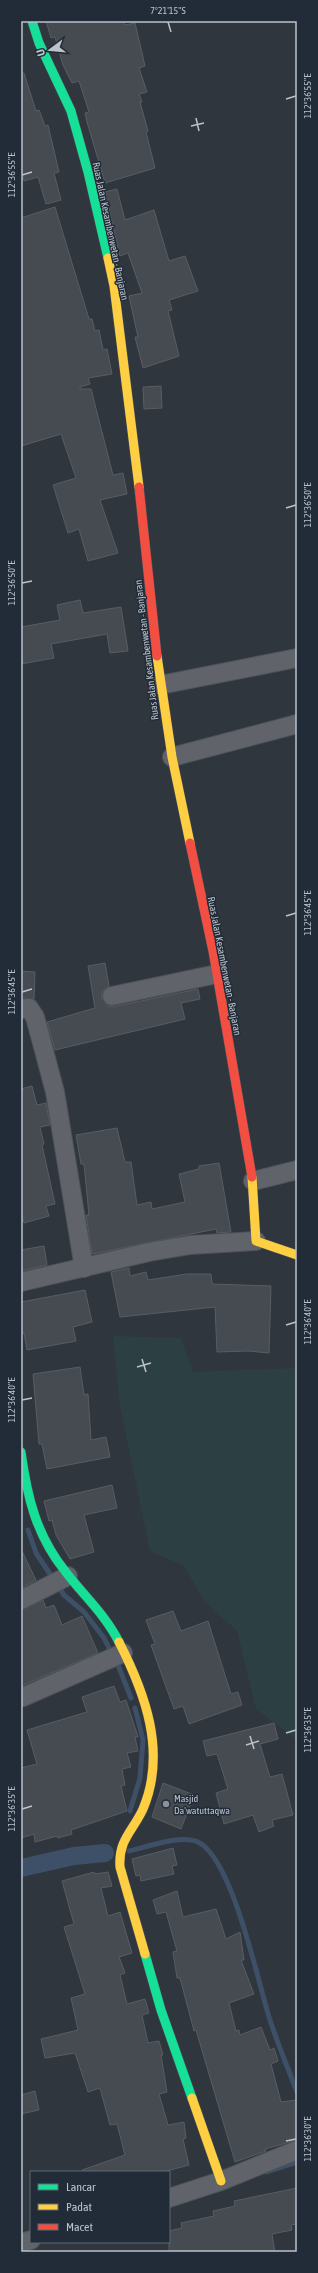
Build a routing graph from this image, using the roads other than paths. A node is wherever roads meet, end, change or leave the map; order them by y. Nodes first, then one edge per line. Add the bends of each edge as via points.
1 (32, 21) edge
2 (297, 658) edge
3 (160, 685) junction
4 (297, 724) edge
5 (172, 757) junction
6 (217, 974) junction
7 (112, 996) dead end
8 (21, 1009) edge
9 (297, 1170) edge
10 (253, 1181) junction
11 (256, 1241) junction
12 (297, 1254) edge
13 (84, 1268) junction
14 (21, 1282) edge
15 (21, 1452) edge
16 (68, 1576) junction
17 (21, 1600) edge
18 (123, 1653) junction
19 (23, 1697) dead end
20 (297, 2150) edge
21 (221, 2181) junction
22 (170, 2198) edge

1 - 3 main road, Ruas Jalan Kesambenwetan - Banjaran via 45,57 71,110 114,286 136,456
2 - 3 street
3 - 5 main road, Ruas Jalan Kesambenwetan - Banjaran
4 - 5 street
5 - 6 main road, Ruas Jalan Kesambenwetan - Banjaran
6 - 7 street
6 - 10 main road, Ruas Jalan Kesambenwetan - Banjaran
8 - 13 street via 28,1008 35,1016 55,1092
9 - 10 street
10 - 11 main road, Ruas Jalan Kesambenwetan - Banjaran
11 - 12 main road
11 - 13 street via 190,1245
13 - 14 street
15 - 16 main road via 30,1506 40,1534
16 - 17 street
16 - 18 main road via 110,1625
18 - 19 street
18 - 21 main road via 150,1722 154,1756 147,1799 138,1819 122,1840 118,1854 120,1867 161,2010
20 - 21 street
21 - 22 street

